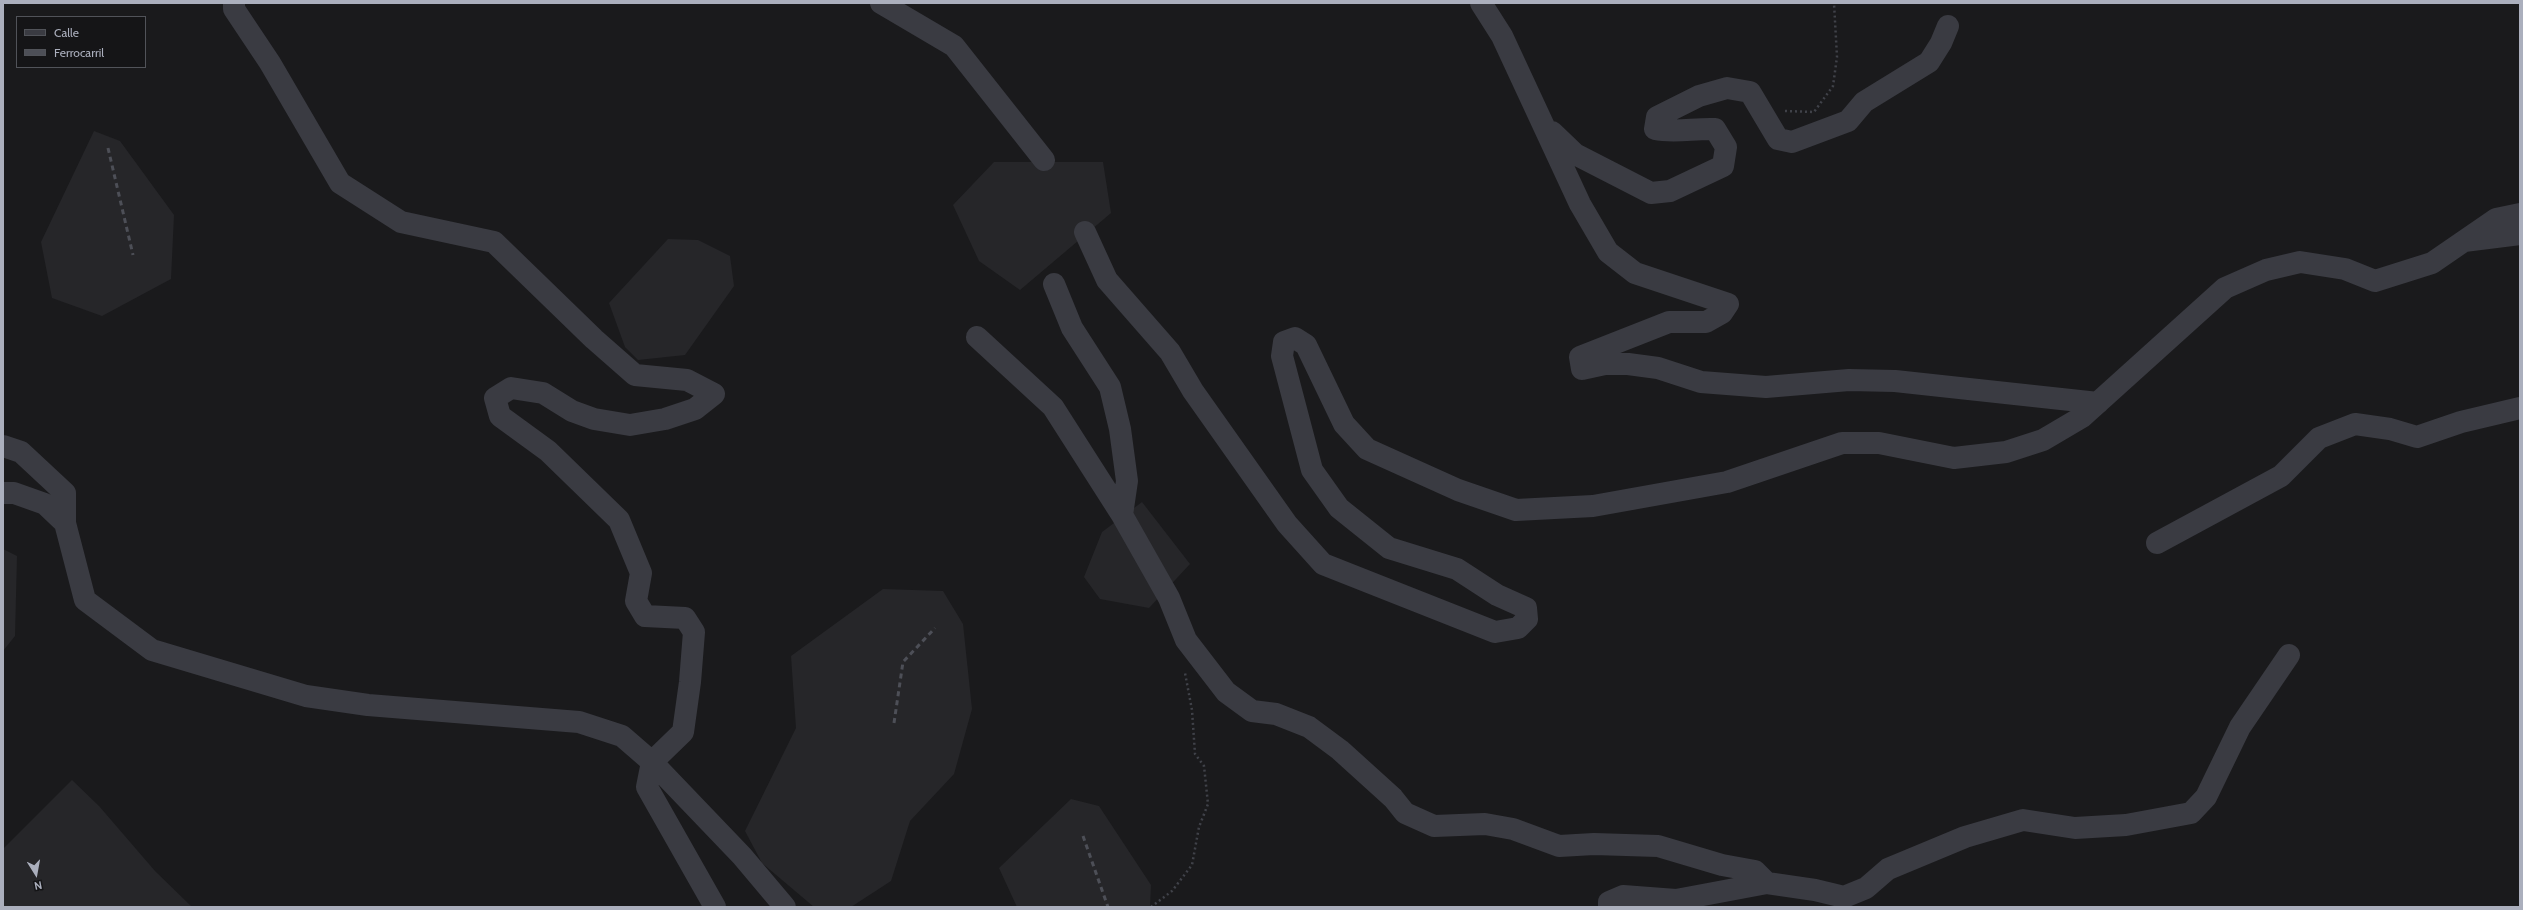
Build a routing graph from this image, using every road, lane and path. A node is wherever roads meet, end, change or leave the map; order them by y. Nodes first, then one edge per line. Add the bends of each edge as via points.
1 (234, 3) edge
2 (881, 3) edge
3 (1481, 3) edge
4 (1834, 3) edge
5 (1948, 26) dead end
6 (1758, 109) junction
7 (1542, 123) junction
8 (1044, 160) dead end
9 (2520, 214) edge
10 (1085, 232) dead end
11 (2520, 234) edge
12 (2464, 241) junction
13 (1054, 284) dead end
14 (977, 337) dead end
15 (2098, 403) junction
16 (2520, 408) edge
17 (3, 446) edge
18 (3, 494) edge
19 (1122, 515) junction
20 (65, 523) junction
21 (2157, 543) dead end
22 (2289, 655) dead end
23 (1184, 670) dead end
24 (652, 762) junction
25 (1767, 884) junction
26 (715, 907) edge
27 (784, 907) edge
28 (1151, 907) edge
29 (1609, 907) edge

1 - 24 lane via 234,9 270,63 340,183 401,222 494,242 635,375 687,380 714,394 695,409 665,419 630,424 594,419 572,411 543,393 511,388 495,398 500,416 548,451 619,520 641,573 636,601 645,616 685,618 694,632 683,732
2 - 8 lane via 954,46
3 - 7 lane via 1502,36
4 - 6 path via 1837,57 1833,86 1814,112
5 - 6 lane via 1941,44 1929,62 1864,102 1848,120 1792,142 1778,139
6 - 7 lane via 1750,92 1727,88 1699,96 1657,117 1655,129 1669,132 1694,128 1715,129 1726,147 1723,166 1670,191 1651,193 1574,154
7 - 15 lane via 1580,204 1608,252 1635,273 1728,304 1722,313 1706,322 1669,322 1580,358 1582,369 1605,364 1628,364 1658,368 1701,382 1766,387 1849,380 1895,382
9 - 12 lane via 2496,219
10 - 15 lane via 1107,280 1170,352 1193,391 1286,524 1323,564 1495,632 1518,628 1527,619 1526,608 1497,595 1457,569 1389,548 1339,508 1312,470 1282,356 1284,342 1295,338 1306,345 1344,424 1367,449 1458,490 1516,510 1593,506 1727,482 1842,443 1879,444 1954,458 2006,452 2043,440 2082,417
11 - 12 lane
12 - 15 lane via 2432,262 2375,281 2345,269 2300,262 2266,270 2224,288
13 - 19 lane via 1072,328 1110,387 1120,430 1127,481
14 - 19 lane via 1053,407
16 - 21 lane via 2461,422 2417,437 2390,429 2355,424 2319,438 2281,476
17 - 20 lane via 21,452 65,493
18 - 20 lane via 14,493 45,504
19 - 25 lane via 1169,598 1186,640 1226,692 1252,711 1276,714 1309,727 1393,798 1405,813 1434,826 1485,824 1513,829 1559,846 1658,846 1722,865 1755,871
20 - 24 lane via 86,600 152,650 306,696 368,705 579,722 622,736
22 - 25 lane via 2240,727 2206,797 2191,813 2126,825 2075,828 2023,820 1965,837 1888,869 1866,888 1844,897 1815,890
23 - 28 path via 1192,710 1195,754 1204,766 1208,804 1199,827 1192,865 1172,891
24 - 26 lane via 647,787
24 - 27 lane via 742,856
25 - 29 lane via 1676,900 1622,896 1609,902

